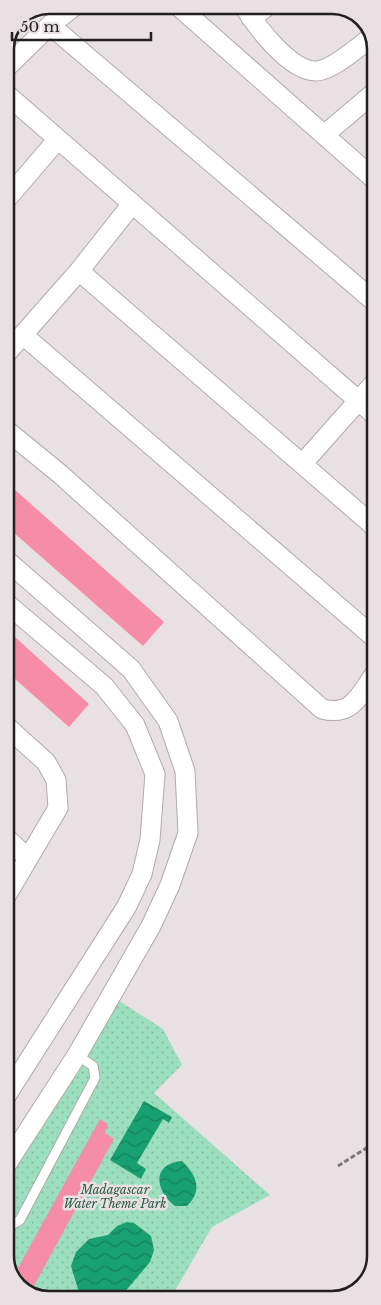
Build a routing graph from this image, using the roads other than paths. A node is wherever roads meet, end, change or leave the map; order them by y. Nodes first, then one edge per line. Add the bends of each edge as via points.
1 (64, 14) edge
2 (187, 14) edge
3 (249, 14) edge
4 (50, 25) junction
5 (366, 40) edge
6 (14, 61) edge
7 (367, 99) edge
8 (14, 101) edge
9 (324, 135) junction
10 (58, 139) junction
11 (367, 173) edge
12 (14, 190) edge
13 (132, 204) junction
14 (79, 271) junction
15 (367, 295) edge
16 (23, 336) junction
17 (14, 346) edge
18 (367, 392) edge
19 (359, 401) junction
20 (367, 408) edge
21 (14, 436) edge
22 (303, 463) junction
23 (367, 519) edge
24 (14, 566) edge
25 (14, 609) edge
26 (367, 631) edge
27 (367, 685) edge
28 (14, 733) edge
29 (14, 845) edge
30 (28, 858) junction
31 (14, 882) edge
32 (77, 1055) junction
33 (14, 1084) edge
34 (14, 1153) edge
35 (14, 1223) edge

1 - 4 street
2 - 9 street
3 - 5 street via 291,62 316,71 334,64
4 - 6 street
4 - 15 street
7 - 9 street
8 - 10 street
9 - 11 street
10 - 12 street
10 - 13 street
13 - 14 street
13 - 19 street
14 - 16 street
14 - 22 street
16 - 17 street
16 - 26 street
18 - 19 street
19 - 20 street
19 - 22 street
21 - 27 street via 322,709 335,713 352,706
22 - 23 street
24 - 32 street via 131,669 168,721 185,771 188,833 170,885 151,926
25 - 33 street via 104,686 135,726 155,774 150,840 142,874 128,906
28 - 30 street via 46,762 56,780 58,808
29 - 30 street
30 - 31 street
32 - 34 street
32 - 35 lane via 93,1066 95,1078 20,1220

